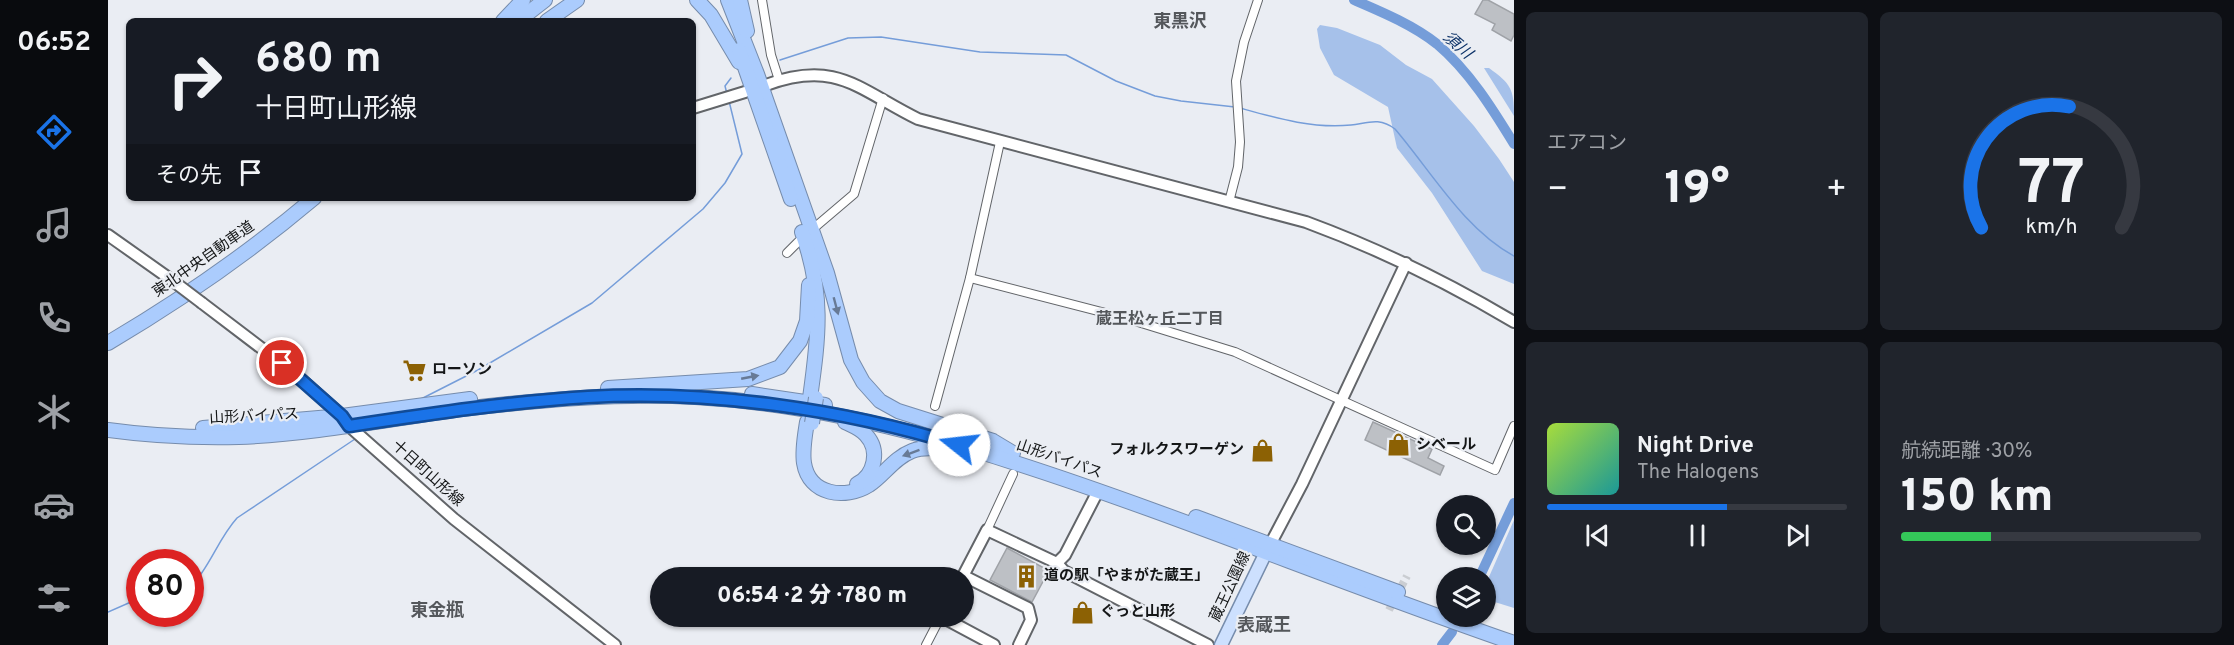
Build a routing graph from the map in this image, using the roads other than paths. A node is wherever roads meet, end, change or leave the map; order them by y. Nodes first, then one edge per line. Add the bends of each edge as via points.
1 (524, 0) edge
2 (545, 0) edge
3 (565, 0) edge
4 (577, 0) edge
5 (697, 0) edge
6 (720, 0) edge
7 (728, 0) edge
8 (740, 0) edge
9 (762, 0) edge
10 (1258, 0) edge
11 (506, 18) edge
12 (522, 18) edge
13 (543, 18) edge
14 (551, 18) edge
15 (757, 79) junction
16 (779, 80) junction
17 (746, 92) dead end
18 (883, 99) junction
19 (696, 107) edge
20 (1000, 142) junction
21 (310, 201) edge
22 (1229, 202) junction
23 (108, 235) edge
24 (807, 236) junction
25 (787, 253) dead end
26 (1406, 263) junction
27 (970, 278) junction
28 (1514, 322) edge
29 (108, 343) edge
30 (608, 388) junction
31 (1342, 399) junction
32 (934, 406) dead end
33 (832, 415) junction
34 (346, 421) junction
35 (108, 422) edge
36 (809, 422) junction
37 (1514, 426) edge
38 (108, 430) edge
39 (1013, 453) junction
40 (1013, 474) dead end
41 (1050, 474) junction
42 (1098, 491) junction
43 (987, 530) junction
44 (1268, 547) junction
45 (1057, 563) junction
46 (968, 567) edge
47 (974, 582) edge
48 (1436, 606) edge
49 (935, 627) edge
50 (959, 627) edge
51 (1493, 627) edge
52 (1514, 635) edge
53 (1514, 643) edge
54 (615, 645) edge
55 (926, 645) edge
56 (994, 645) edge
57 (1019, 645) edge
58 (1208, 645) edge
59 (1221, 645) edge

1 - 11 highway
2 - 12 highway
3 - 13 highway
4 - 14 highway
5 - 15 highway
6 - 15 highway
7 - 15 highway
8 - 15 highway
9 - 16 street
10 - 22 street via 1238,65 1238,167
15 - 16 street
15 - 24 highway
16 - 18 street via 824,74
17 - 19 street
18 - 20 street via 918,119
18 - 24 street via 854,194
20 - 22 street
20 - 27 street
21 - 29 highway, 東北中央自動車道 via 237,260
22 - 26 street via 1306,222
23 - 34 street, 十日町山形線, bridge via 286,366
24 - 25 street
30 -> 24 highway via 747,379 780,367 800,341 807,321
24 - 36 highway via 819,310
24 -> 39 highway via 827,273 851,360 862,382 880,401 910,416 993,441
26 - 28 street
26 - 31 street
27 - 31 street via 1202,341
27 - 32 street
30 - 34 highway, 山形バイパス via 469,399
30 - 39 highway, 山形バイパス via 721,390 822,404 896,419
31 - 37 street via 1495,470
31 - 44 street
33 - 34 highway, 山形バイパス via 698,397 600,397
33 - 36 highway via 859,428 874,450 869,475 849,488 835,487 821,479 814,469
33 - 41 highway, 山形バイパス via 932,437
34 - 35 highway, 山形バイパス via 198,428
34 - 38 highway, 山形バイパス via 239,437
34 - 54 street, 十日町山形線 via 454,519
41 -> 36 highway via 942,449 915,450 858,491 835,494 819,486 807,472 804,462
39 - 44 highway, 山形バイパス
40 - 43 street
41 - 42 highway, 山形バイパス
42 - 44 highway, 山形バイパス
42 - 45 street
43 - 45 street
43 - 46 street
44 - 48 highway, 山形バイパス
44 - 53 highway, 山形バイパス
44 - 59 main road, 蔵王公園線
45 - 58 street via 1064,571
47 - 57 street via 1028,608 1031,620
49 - 55 street
50 - 56 street
51 - 52 highway

